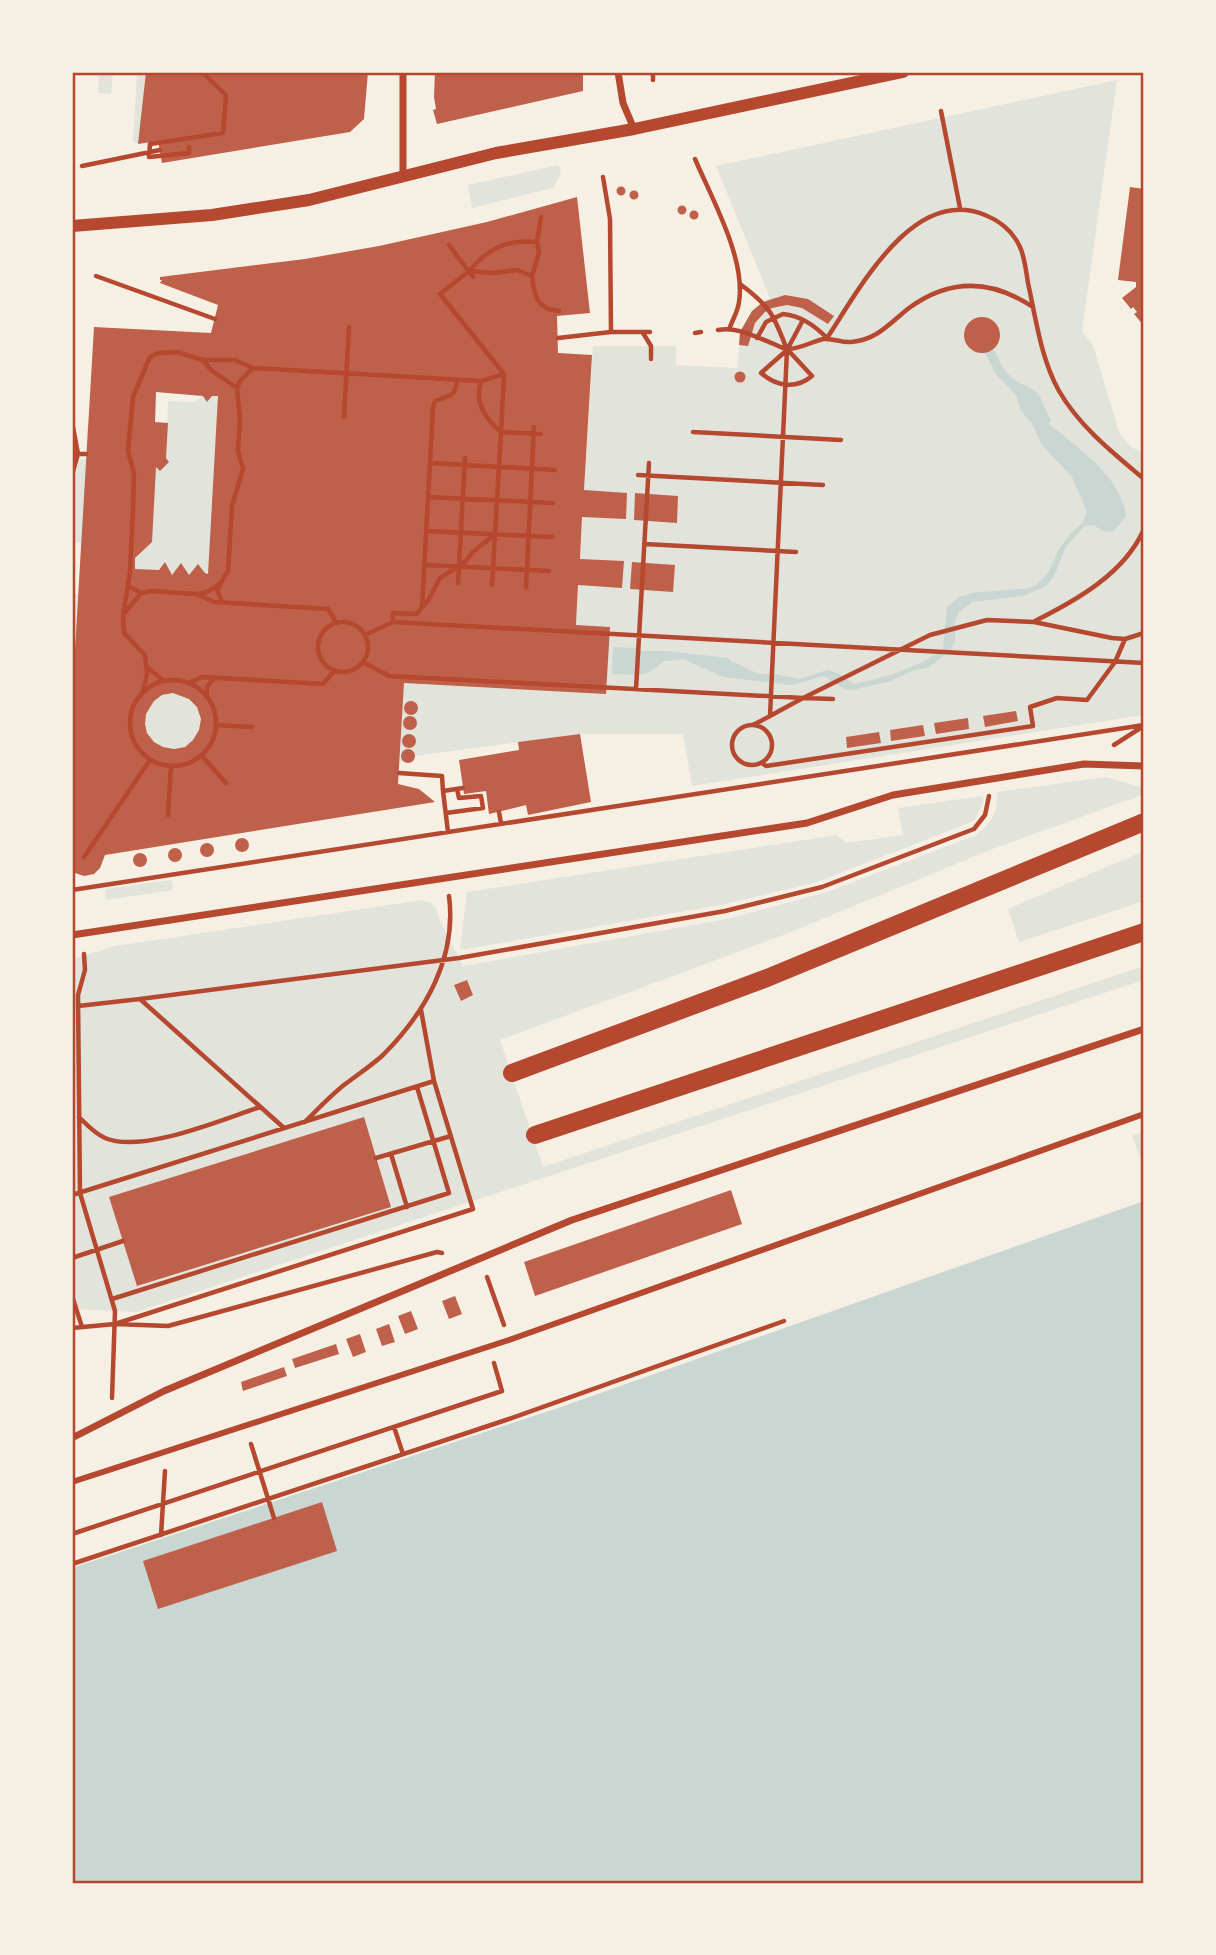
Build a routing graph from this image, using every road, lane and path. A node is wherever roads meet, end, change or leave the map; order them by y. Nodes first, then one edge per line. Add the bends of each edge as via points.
1 (202, 72) edge
2 (404, 72) edge
3 (618, 72) edge
4 (653, 72) edge
5 (904, 72) edge
6 (653, 80) dead end
7 (941, 111) dead end
8 (634, 129) junction
9 (189, 147) dead end
10 (160, 150) dead end
11 (150, 152) junction
12 (695, 159) dead end
13 (82, 166) dead end
14 (403, 176) junction
15 (603, 177) dead end
16 (960, 208) junction
17 (541, 217) dead end
18 (72, 226) edge
19 (537, 242) junction
20 (449, 245) dead end
21 (469, 271) junction
22 (96, 276) dead end
23 (532, 276) junction
24 (473, 277) dead end
25 (740, 284) junction
26 (1034, 307) junction
27 (558, 311) dead end
28 (775, 317) junction
29 (215, 319) dead end
30 (803, 319) junction
31 (349, 327) dead end
32 (730, 327) junction
33 (718, 330) dead end
34 (611, 332) junction
35 (643, 332) junction
36 (650, 332) dead end
37 (558, 338) dead end
38 (757, 338) junction
39 (827, 338) junction
40 (788, 350) junction
41 (651, 359) dead end
42 (203, 360) junction
43 (253, 368) junction
44 (502, 372) junction
45 (457, 380) junction
46 (481, 381) junction
47 (786, 385) junction
48 (237, 388) junction
49 (344, 417) dead end
50 (72, 422) edge
51 (534, 427) dead end
52 (501, 432) junction
53 (693, 432) dead end
54 (537, 434) junction
55 (784, 439) junction
56 (841, 440) dead end
57 (75, 454) edge
58 (86, 454) dead end
59 (465, 461) junction
60 (431, 463) junction
61 (649, 463) dead end
62 (498, 467) junction
63 (532, 468) junction
64 (555, 470) dead end
65 (72, 475) edge
66 (639, 475) dead end
67 (648, 475) junction
68 (1144, 478) edge
69 (782, 484) junction
70 (823, 485) dead end
71 (1144, 486) edge
72 (429, 497) junction
73 (463, 499) junction
74 (497, 500) junction
75 (531, 502) junction
76 (553, 503) dead end
77 (1144, 528) edge
78 (427, 531) junction
79 (461, 533) junction
80 (495, 534) junction
81 (529, 536) junction
82 (552, 537) dead end
83 (644, 544) junction
84 (779, 551) junction
85 (796, 552) dead end
86 (425, 565) junction
87 (459, 566) junction
88 (493, 568) junction
89 (527, 570) junction
90 (549, 571) dead end
91 (458, 583) dead end
92 (220, 584) junction
93 (128, 585) junction
94 (492, 585) dead end
95 (526, 588) dead end
96 (141, 593) junction
97 (196, 594) junction
98 (225, 604) junction
99 (422, 607) junction
100 (123, 616) junction
101 (336, 622) junction
102 (393, 622) junction
103 (1034, 622) junction
104 (1144, 633) edge
105 (365, 635) junction
106 (639, 635) junction
107 (1125, 639) junction
108 (773, 643) junction
109 (897, 650) junction
110 (363, 662) junction
111 (1115, 662) junction
112 (1144, 663) edge
113 (147, 664) junction
114 (334, 671) junction
115 (214, 677) junction
116 (164, 680) junction
117 (190, 683) junction
118 (636, 689) junction
119 (143, 691) junction
120 (771, 695) junction
121 (207, 697) junction
122 (803, 698) junction
123 (832, 699) dead end
124 (770, 716) junction
125 (216, 725) junction
126 (753, 725) junction
127 (1144, 725) edge
128 (252, 727) dead end
129 (986, 749) junction
130 (201, 755) junction
131 (986, 757) dead end
132 (150, 760) junction
133 (762, 763) junction
134 (171, 766) junction
135 (1144, 766) edge
136 (399, 773) dead end
137 (226, 783) dead end
138 (443, 791) junction
139 (989, 794) dead end
140 (499, 812) dead end
141 (446, 813) junction
142 (168, 815) dead end
143 (1144, 822) edge
144 (502, 823) junction
145 (448, 832) junction
146 (84, 857) dead end
147 (447, 877) junction
148 (72, 890) edge
149 (1144, 932) edge
150 (72, 935) edge
151 (84, 954) dead end
152 (444, 959) junction
153 (78, 995) junction
154 (72, 999) edge
155 (140, 999) junction
156 (78, 1006) junction
157 (421, 1010) junction
158 (1144, 1029) edge
159 (512, 1073) dead end
160 (434, 1081) junction
161 (417, 1087) junction
162 (260, 1107) junction
163 (1144, 1114) edge
164 (79, 1116) junction
165 (304, 1122) junction
166 (285, 1129) junction
167 (535, 1135) dead end
168 (451, 1136) junction
169 (433, 1141) junction
170 (391, 1154) junction
171 (376, 1158) dead end
172 (80, 1193) junction
173 (72, 1195) edge
174 (407, 1207) junction
175 (123, 1241) dead end
176 (97, 1250) junction
177 (72, 1258) edge
178 (480, 1258) junction
179 (72, 1296) edge
180 (111, 1299) junction
181 (784, 1321) dead end
182 (115, 1324) junction
183 (82, 1327) junction
184 (72, 1328) edge
185 (509, 1340) junction
186 (488, 1347) junction
187 (112, 1387) dead end
188 (394, 1427) junction
189 (72, 1438) edge
190 (404, 1454) junction
191 (256, 1460) dead end
192 (165, 1468) dead end
193 (72, 1482) edge
194 (162, 1504) junction
195 (274, 1518) dead end
196 (72, 1534) edge
197 (161, 1535) junction
198 (72, 1564) edge

1 - 11 path via 226,95 223,133 150,144
2 - 14 street
3 - 8 street via 623,103
4 - 6 path
5 - 8 street
7 - 16 path
8 - 14 street via 496,153
9 - 11 path via 189,153 149,157
10 - 11 path
11 - 13 path
12 - 25 path via 736,255
14 - 18 street via 309,200 224,213
15 - 34 path via 610,219
16 - 26 path via 993,219 1013,236 1021,248
16 - 39 path via 933,215 895,241
17 - 19 path
19 - 21 path via 492,248
19 - 23 path via 539,253
20 - 21 path
21 - 23 path via 517,271
21 - 24 path
21 - 44 path via 440,294
22 - 29 path
23 - 27 path via 537,302
25 - 28 path
25 - 32 path via 739,304
26 - 39 path via 999,289 965,286 925,298 869,339
26 - 68 path via 1047,365 1059,391 1088,430
28 - 30 path via 783,314
28 - 38 path via 766,322
28 - 40 path
30 - 39 path
30 - 40 path
31 - 49 path
32 - 33 path
32 - 38 path
34 - 35 path
34 - 37 path
35 - 36 path
35 - 41 path via 651,346
38 - 40 path
39 - 40 path
40 - 47 path
40 - 47 path via 812,376
40 - 47 path via 761,373
42 - 43 path via 235,360
42 - 48 path
42 - 93 path via 189,354 158,354 150,357 136,385 128,452 134,474
43 - 45 path
43 - 48 path
44 - 46 path
44 - 52 path
45 - 46 path
45 - 60 path via 456,392 434,404
46 - 52 path via 481,407
47 - 55 path
48 - 92 path via 238,451 243,469 232,506 228,571
50 - 57 path
51 - 54 path
52 - 54 path
52 - 62 path
53 - 55 path
54 - 63 path
55 - 56 path
55 - 69 path
57 - 58 path
57 - 65 path
59 - 60 path
59 - 62 path
59 - 73 path
60 - 72 path
61 - 67 path
62 - 63 path
62 - 74 path
63 - 64 path
63 - 75 path
66 - 67 path
67 - 69 path
67 - 83 path
68 - 71 path
69 - 70 path
69 - 84 path
72 - 73 path
72 - 78 path
73 - 74 path
73 - 79 path
74 - 75 path
74 - 80 path
75 - 76 path
75 - 81 path
77 - 103 path via 1133,550 1112,571
78 - 79 path
78 - 86 path
79 - 80 path
79 - 87 path
80 - 81 path
80 - 87 path
80 - 88 path
81 - 82 path
81 - 89 path
83 - 84 path
83 - 106 path
84 - 85 path
84 - 108 path
86 - 87 path
86 - 99 path
87 - 88 path
87 - 91 path
87 - 99 path via 440,578
88 - 89 path
88 - 94 path
89 - 90 path
89 - 95 path
92 - 97 path
92 - 98 path via 218,597
93 - 96 path
93 - 100 path
96 - 97 path
96 - 100 path
97 - 98 path
98 - 101 path via 328,609
99 - 102 path via 417,614 393,613
100 - 113 path via 124,633 141,648
101 - 105 path via 350,622
101 - 114 path via 323,631 318,646 322,661
102 - 105 path
102 - 106 path
103 - 107 path
103 - 109 path via 1004,619 964,624
104 - 107 path
105 - 110 path via 368,649
106 - 108 path
106 - 118 path
107 - 111 path
108 - 109 path
108 - 120 path
109 - 111 path
109 - 122 path
110 - 114 path via 350,671
110 - 118 path via 389,676
111 - 112 path
111 - 133 path via 1087,700 1057,698 1030,707 1033,726 766,766
113 - 116 path via 149,671
113 - 119 path
114 - 115 path via 323,684
115 - 117 path
115 - 121 path
116 - 117 path
116 - 119 path
117 - 121 path
118 - 120 path
119 - 132 path via 131,710 131,733
120 - 122 path
120 - 124 path
121 - 125 path
122 - 123 path
122 - 124 path
124 - 126 path
125 - 128 path
125 - 130 path
126 - 133 path via 765,730 771,740 771,753
126 - 133 path via 735,734 733,754 749,766
127 - 129 path
129 - 131 path
129 - 144 path
130 - 134 path
130 - 137 path
132 - 134 path
132 - 146 path
134 - 142 path
135 - 147 street via 1084,764 988,779 893,795 807,823
136 - 138 path via 442,776
138 - 141 path
138 - 141 path via 460,789 459,798 481,796 483,808
139 - 152 path via 985,815 974,829 822,887 725,911
140 - 144 path
141 - 145 path
143 - 159 main road via 767,978
144 - 145 path
145 - 148 path
147 - 150 street
147 - 152 path via 451,912
149 - 167 main road
151 - 153 path
152 - 155 path
152 - 157 path
153 - 154 path
153 - 156 path
155 - 156 path
155 - 162 path
156 - 164 path
157 - 160 path
157 - 165 path via 381,1057
158 - 178 street via 572,1220
160 - 161 path
160 - 168 path
161 - 165 path
161 - 169 path
162 - 164 path via 145,1141 103,1137
162 - 166 path
163 - 185 street
164 - 172 path
165 - 166 path
166 - 172 path
168 - 169 path
168 - 182 path via 473,1209
169 - 170 path
169 - 174 path via 449,1193
170 - 171 path
170 - 174 path
172 - 173 path
172 - 176 path
174 - 180 path
175 - 176 path
176 - 177 path
176 - 180 path
178 - 182 path via 437,1252 168,1326
178 - 185 path
178 - 189 street via 164,1391
179 - 183 path
180 - 182 path
181 - 190 path
182 - 183 path
182 - 187 path
183 - 184 path
185 - 186 street
186 - 188 path via 502,1391
186 - 193 street
188 - 190 path
188 - 194 path
190 - 197 path
191 - 195 path
192 - 194 path
194 - 196 path
194 - 197 path
197 - 198 path

